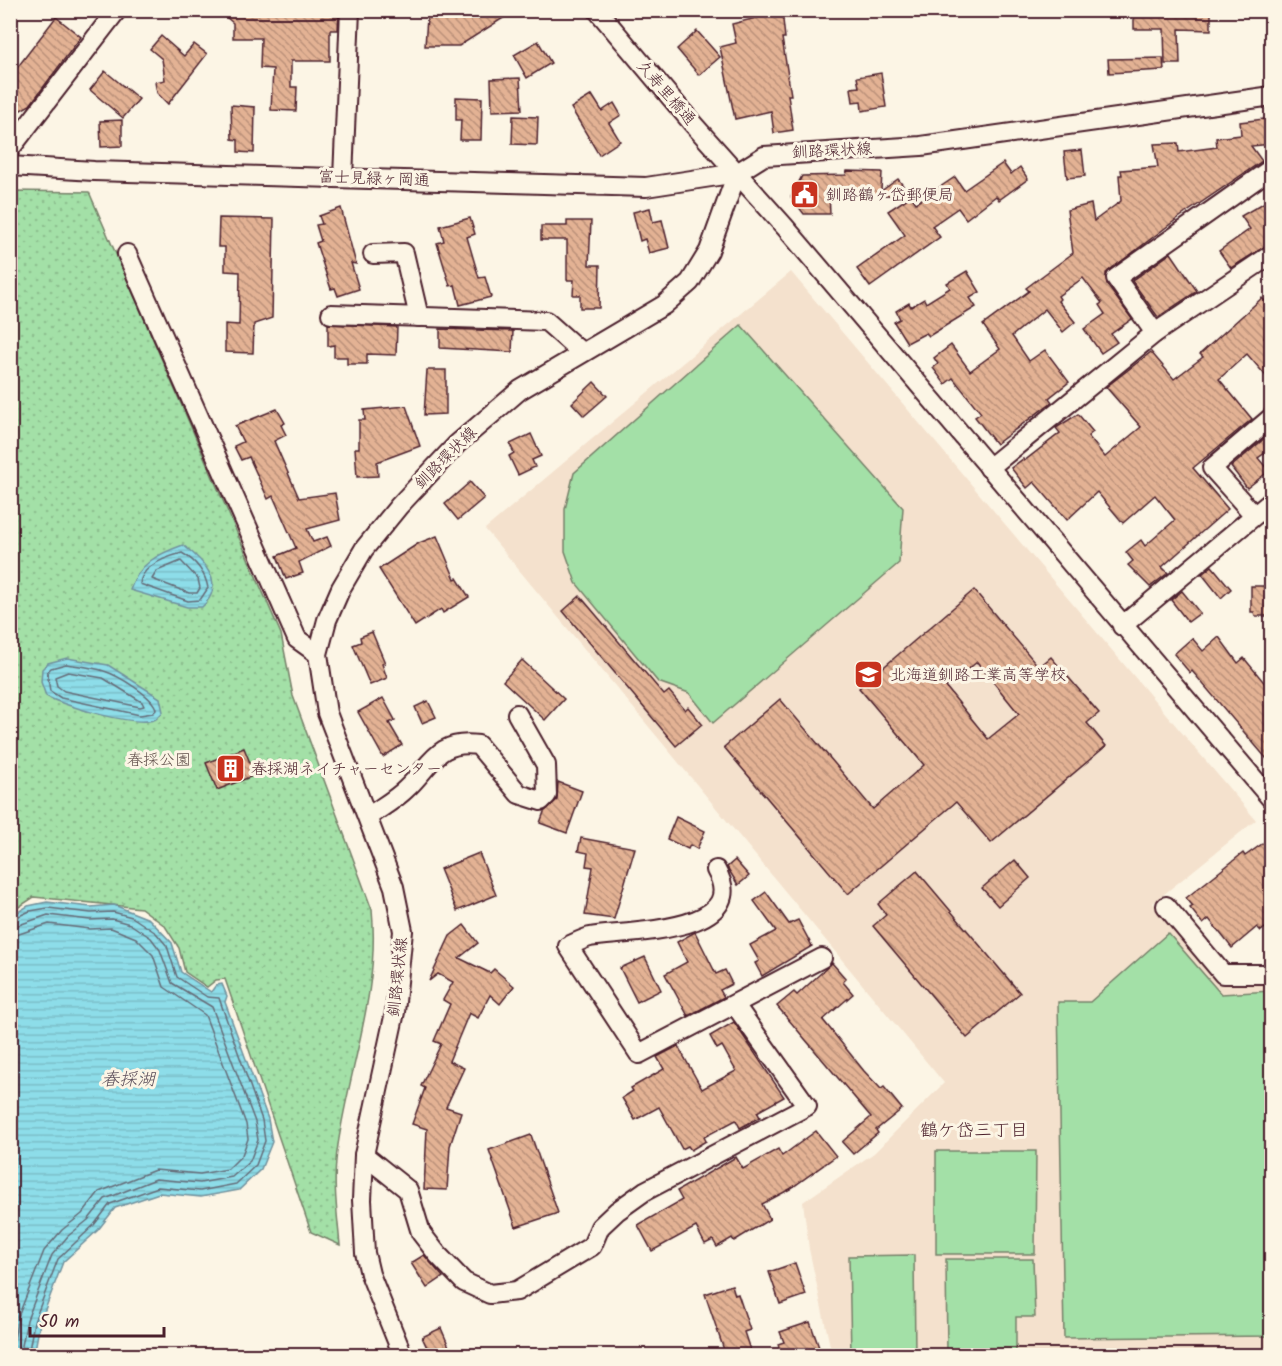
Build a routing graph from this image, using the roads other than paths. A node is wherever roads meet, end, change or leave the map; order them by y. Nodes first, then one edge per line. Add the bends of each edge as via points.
1 (117, 10) edge
2 (350, 10) edge
3 (597, 10) edge
4 (1272, 96) edge
5 (10, 149) edge
6 (10, 166) edge
7 (1272, 168) edge
8 (737, 173) junction
9 (343, 178) junction
10 (127, 254) dead end
11 (374, 254) dead end
12 (1272, 254) edge
13 (331, 314) dead end
14 (419, 317) junction
15 (1155, 333) junction
16 (581, 352) junction
17 (1272, 417) edge
18 (989, 468) junction
19 (1272, 501) edge
20 (1253, 514) junction
21 (1122, 626) junction
22 (318, 654) junction
23 (517, 714) dead end
24 (1272, 800) edge
25 (368, 817) junction
26 (716, 870) dead end
27 (1166, 906) dead end
28 (822, 958) dead end
29 (1272, 974) edge
30 (735, 1005) junction
31 (364, 1155) junction
32 (403, 1356) edge

1 - 5 street
2 - 9 street
3 - 8 street, 久寿里橋通
4 - 8 street, 釧路環状線 via 921,146 764,156
6 - 9 street, 富士見緑ヶ岡通
7 - 15 street via 1116,278
8 - 9 street, 富士見緑ヶ岡通 via 646,187
8 - 16 street, 釧路環状線 via 709,251 690,282 664,305
8 - 18 street, 久寿里橋通
10 - 22 street via 297,639
11 - 14 street via 404,253
12 - 15 street
13 - 14 street
14 - 16 street via 546,321
15 - 18 street
16 - 22 street, 釧路環状線 via 520,390 457,444 399,506 364,549 341,588
17 - 20 street via 1212,468
18 - 21 street, 久寿里橋通
19 - 20 street
20 - 21 street
21 - 24 street, 久寿里橋通
22 - 25 street, 釧路環状線 via 327,713
23 - 25 street via 546,765 547,795 541,801 519,794 478,745 465,743 448,747 433,757 406,789
25 - 31 street, 釧路環状線 via 394,887 403,931 395,1012
26 - 30 street via 725,885 723,896 711,913 695,922 587,938 568,946 639,1054
27 - 29 street via 1223,974
28 - 30 street
30 - 31 street via 807,1106 645,1191 600,1227 592,1246 517,1291 490,1294 464,1281 421,1233 408,1190
31 - 32 street, 釧路環状線 via 365,1252

